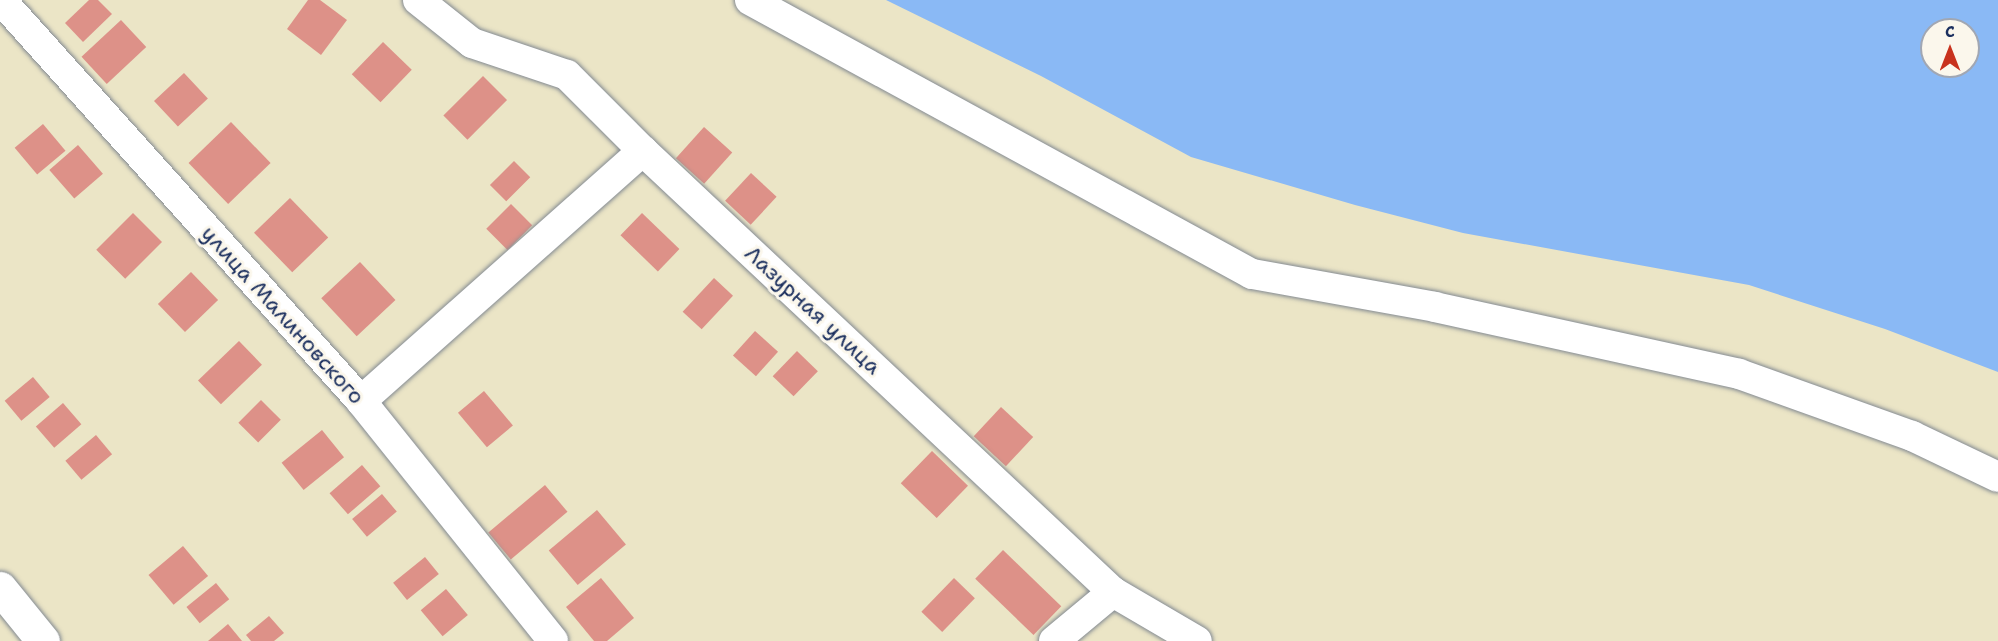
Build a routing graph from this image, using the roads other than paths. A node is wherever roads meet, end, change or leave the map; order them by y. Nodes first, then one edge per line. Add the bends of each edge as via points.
1 (1, 0) edge
2 (418, 0) edge
3 (750, 0) edge
4 (643, 151) junction
5 (361, 401) junction
6 (1998, 477) edge
7 (0, 588) edge
8 (1113, 592) junction
9 (43, 641) edge
10 (553, 641) edge
11 (1054, 641) edge
12 (1197, 641) edge

1 - 5 street, улица Малиновского
2 - 4 street, Лазурная улица via 472,43 567,75
3 - 6 street via 1252,274 1435,307 1739,374 1912,436
4 - 5 street
4 - 8 street, Лазурная улица
5 - 10 street, улица Малиновского
7 - 9 street
8 - 11 street
8 - 12 street, Лазурная улица

